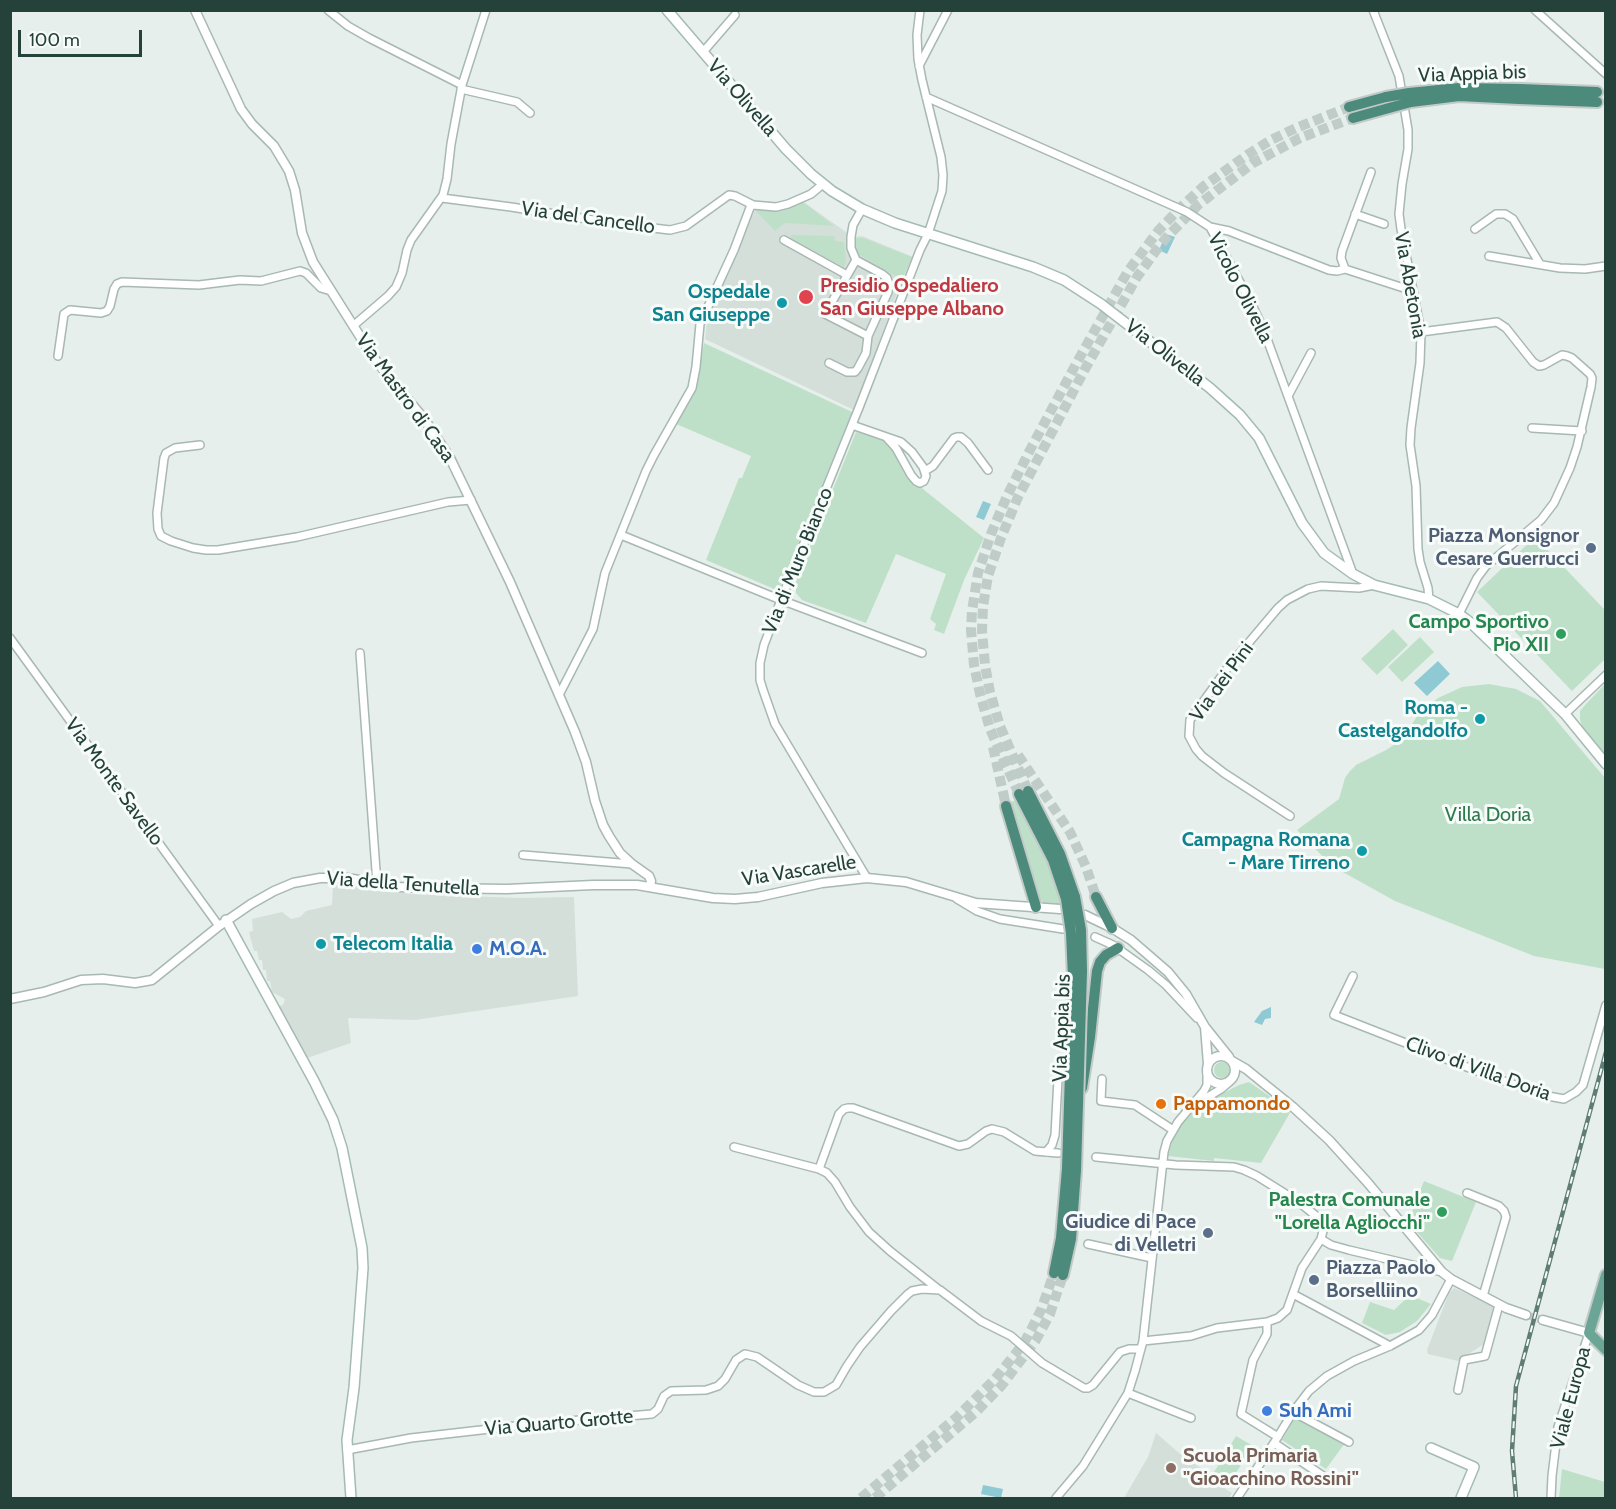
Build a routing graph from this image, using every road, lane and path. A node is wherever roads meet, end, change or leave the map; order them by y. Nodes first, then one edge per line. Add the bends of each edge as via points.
1 (328, 10) edge
2 (486, 10) edge
3 (667, 10) edge
4 (920, 10) edge
5 (948, 10) edge
6 (1373, 10) edge
7 (1535, 10) edge
8 (196, 11) edge
9 (735, 15) dead end
10 (703, 52) junction
11 (919, 66) junction
12 (1605, 75) edge
13 (462, 87) junction
14 (926, 97) junction
15 (1597, 97) dead end
16 (530, 113) dead end
17 (1351, 113) tunnel mouth
18 (1371, 172) dead end
19 (823, 184) junction
20 (442, 198) junction
21 (750, 205) junction
22 (862, 209) junction
23 (1356, 214) junction
24 (1384, 224) dead end
25 (1210, 227) junction
26 (1475, 229) dead end
27 (928, 234) junction
28 (784, 240) dead end
29 (1489, 256) dead end
30 (856, 260) junction
31 (1540, 264) junction
32 (1605, 266) edge
33 (1345, 269) junction
34 (847, 275) junction
35 (331, 291) junction
36 (1413, 291) junction
37 (353, 326) junction
38 (1421, 332) junction
39 (868, 336) junction
40 (1311, 353) dead end
41 (58, 356) dead end
42 (829, 363) dead end
43 (1288, 396) junction
44 (852, 425) junction
45 (1532, 428) dead end
46 (1582, 431) junction
47 (886, 437) junction
48 (200, 445) dead end
49 (988, 470) dead end
50 (925, 471) junction
51 (471, 500) junction
52 (621, 535) junction
53 (1353, 574) junction
54 (1374, 585) junction
55 (1429, 599) junction
56 (781, 600) junction
57 (1459, 614) junction
58 (10, 638) edge
59 (360, 653) dead end
60 (922, 653) dead end
61 (1605, 675) edge
62 (560, 695) junction
63 (1565, 714) junction
64 (1605, 764) edge
65 (1024, 793) tunnel mouth
66 (1006, 806) tunnel mouth
67 (1290, 816) dead end
68 (523, 855) dead end
69 (632, 864) junction
70 (867, 878) junction
71 (377, 884) junction
72 (650, 887) junction
73 (955, 897) junction
74 (1096, 897) tunnel mouth
75 (1071, 898) junction
76 (1036, 907) junction
77 (1059, 909) dead end
78 (1085, 915) dead end
79 (223, 923) junction
80 (1112, 928) junction
81 (1063, 929) dead end
82 (1095, 936) dead end
83 (1118, 948) junction
84 (1353, 976) dead end
85 (10, 999) edge
86 (1605, 1005) edge
87 (1205, 1027) junction
88 (1230, 1059) junction
89 (1208, 1068) junction
90 (1058, 1079) dead end
91 (1102, 1079) dead end
92 (1230, 1082) junction
93 (1268, 1088) junction
94 (1191, 1107) junction
95 (1078, 1109) junction
96 (1173, 1130) junction
97 (734, 1147) dead end
98 (1046, 1152) junction
99 (1058, 1153) dead end
100 (1096, 1157) dead end
101 (1162, 1163) junction
102 (819, 1169) junction
103 (1071, 1170) junction
104 (1467, 1193) dead end
105 (1321, 1239) junction
106 (1088, 1244) dead end
107 (1152, 1258) junction
108 (1442, 1272) junction
109 (1059, 1274) tunnel mouth
110 (1605, 1275) edge
111 (1451, 1279) junction
112 (940, 1290) junction
113 (1293, 1294) junction
114 (1483, 1296) junction
115 (1602, 1300) edge
116 (1499, 1305) junction
117 (1526, 1316) tunnel mouth
118 (1543, 1320) tunnel mouth
119 (1267, 1322) junction
120 (1589, 1334) junction
121 (1143, 1341) junction
122 (1390, 1346) junction
123 (1141, 1349) junction
124 (1605, 1350) edge
125 (1458, 1390) dead end
126 (1128, 1393) junction
127 (1293, 1412) junction
128 (1191, 1418) dead end
129 (1276, 1440) junction
130 (1349, 1442) dead end
131 (1431, 1448) dead end
132 (347, 1450) junction
133 (1323, 1476) dead end
134 (351, 1498) edge
135 (1056, 1498) edge
136 (1237, 1498) edge
137 (1461, 1498) edge
138 (1551, 1498) edge

1 - 13 street via 348,26
2 - 13 street
3 - 10 main road, Via Olivella
4 - 11 street, Via di Muro Bianco
5 - 11 street
6 - 36 street, Via Abetonia via 1399,76 1407,121 1408,149 1399,214
7 - 12 street
8 - 35 street, Via Mastro di Casa via 241,109 276,148 289,171 306,245
9 - 10 street
10 - 19 main road, Via Olivella via 773,135
11 - 14 street, Via di Muro Bianco
13 - 16 street via 517,102
13 - 20 street
14 - 25 street, Vicolo Olivella via 1187,212
14 - 27 street, Via di Muro Bianco via 943,175
15 - 17 highway, Via Appia bis, bridge via 1459,88 1409,93
18 - 23 street
19 - 21 street, Via del Cancello via 784,206
19 - 22 main road, Via Olivella
20 - 21 street, Via del Cancello via 664,230 686,226 729,195
20 - 37 street via 411,240 396,287
21 - 52 street via 700,324 692,388 651,460
22 - 27 main road, Via Olivella
22 - 30 street via 851,237
23 - 24 street
23 - 33 street via 1341,254
25 - 33 street via 1329,270
25 - 43 street, Vicolo Olivella via 1257,314
26 - 31 street via 1496,214 1505,214 1513,219
27 - 44 street, Via di Muro Bianco
27 - 53 main road, Via Olivella via 1033,267 1070,284 1210,388 1259,438 1312,539
28 - 34 street
29 - 31 street
30 - 34 street
30 - 39 street via 885,275 889,284
31 - 32 street via 1573,269
33 - 36 street
34 - 39 street via 825,314
35 - 37 street, Via Mastro di Casa
35 - 41 street via 300,271 261,280 199,285 120,283 107,311 70,310 64,314
36 - 38 street, Via Abetonia
37 - 51 street, Via Mastro di Casa via 377,363 440,440
38 - 46 street via 1497,322 1539,366 1562,356 1572,358 1592,378
38 - 55 street, Via Abetonia via 1410,440 1418,549
39 - 42 street via 866,352 855,372
40 - 43 street
43 - 53 street, Vicolo Olivella
44 - 47 street
44 - 56 street, Via di Muro Bianco
45 - 46 street
46 - 57 street via 1554,503 1536,525 1486,566
47 - 50 street via 901,442
47 - 50 street via 916,481 924,481
48 - 51 street via 173,448 166,453 158,513 161,536 193,548 218,550 297,537
49 - 50 street via 968,443 957,437
51 - 62 street, Via Mastro di Casa
52 - 56 street
52 - 62 street via 605,573 594,626
53 - 54 main road, Via Olivella
54 - 55 main road, Via Olivella
54 - 67 street, Via dei Pini via 1322,586 1287,600 1229,666 1190,720 1190,736 1202,756
55 - 57 main road, Via Olivella
56 - 60 street
56 - 70 street, Via di Muro Bianco via 760,663 767,705
57 - 63 main road, Via Olivella
58 - 79 street, Via Monte Savello
59 - 71 street
61 - 63 street
62 - 69 street, Via Mastro di Casa via 581,748 603,825 615,847
63 - 64 main road, Via Olivella
65 - 75 highway, Via Appia bis
66 - 76 highway
68 - 69 street
69 - 72 street, Via Mastro di Casa via 650,876
70 - 72 street, Via Vascarelle via 735,899
70 - 73 street, Via Vascarelle via 906,882
71 - 72 street, Via della Tenutella via 518,893 611,884
71 - 79 street, Via della Tenutella via 320,878 293,883
73 - 76 street, Via Vascarelle via 976,903
73 - 81 street via 989,916
74 - 80 highway
75 - 95 highway, Via Appia bis, bridge via 1081,930
75 - 103 highway, Via Appia bis, bridge
76 - 77 street, Via Vascarelle
78 - 80 street
79 - 85 street, Via della Tenutella via 149,981 81,980
79 - 132 main road via 310,1073 341,1145 363,1268
80 - 87 street via 1168,972
82 - 83 street
83 - 87 street via 1157,978
83 - 95 highway, bridge via 1106,955 1098,967
84 - 86 street, Clivo di Villa Doria via 1334,1015 1495,1078 1564,1099 1583,1085
87 - 88 street
87 - 89 street
88 - 89 street via 1215,1057
88 - 92 street via 1236,1072
88 - 93 street
89 - 92 street via 1211,1081
89 - 94 street via 1206,1088
90 - 98 street via 1055,1135
91 - 96 street via 1101,1101 1135,1105
92 - 93 street via 1246,1078
92 - 94 street
93 - 108 street via 1336,1147
94 - 96 street
95 - 103 highway, Via Appia bis, bridge
96 - 101 street
97 - 102 street
98 - 99 street
98 - 102 street via 1035,1151 992,1129 959,1146 848,1108 839,1114
100 - 101 street
101 - 105 street via 1247,1171 1315,1215 1324,1227
101 - 107 street
102 - 112 street via 832,1177 873,1236
103 - 109 highway, Via Appia bis
104 - 114 street via 1499,1206 1506,1217
105 - 108 street via 1349,1250
105 - 113 street via 1302,1268
106 - 107 street
107 - 121 street
108 - 111 street
110 - 115 main road
111 - 114 street
111 - 122 street via 1425,1324
112 - 123 street via 1084,1388 1093,1385 1120,1352
112 - 132 street, Via Quarto Grotte via 922,1289 908,1294 866,1339 836,1384 824,1392 798,1385 745,1354 736,1359 718,1386 709,1390 671,1391 652,1414 411,1438
113 - 119 street via 1284,1314
113 - 122 street
114 - 116 street
115 - 120 main road
116 - 117 street
116 - 125 street via 1485,1356 1464,1360
118 - 120 street
119 - 121 street
119 - 129 street via 1267,1334 1253,1360 1241,1414
120 - 124 main road
120 - 138 street, Viale Europa via 1558,1427
121 - 123 street
122 - 127 street via 1327,1377 1309,1391
123 - 126 street
126 - 128 street
126 - 135 street via 1083,1466
127 - 129 street
127 - 130 street
129 - 133 street
129 - 136 street
131 - 137 main road via 1474,1467
132 - 134 main road

